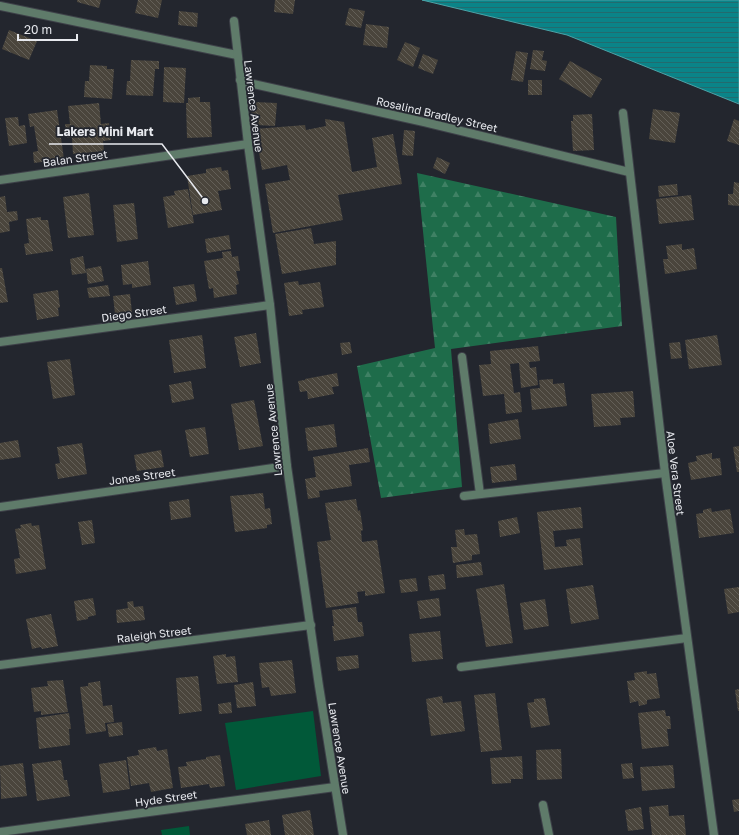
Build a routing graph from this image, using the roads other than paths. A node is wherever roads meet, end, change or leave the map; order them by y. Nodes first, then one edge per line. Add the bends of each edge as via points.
1 (0, 6) edge
2 (234, 21) dead end
3 (237, 55) junction
4 (240, 80) junction
5 (623, 113) dead end
6 (248, 144) junction
7 (629, 172) junction
8 (0, 180) edge
9 (270, 305) junction
10 (0, 342) edge
11 (462, 357) dead end
12 (287, 466) junction
13 (665, 473) junction
14 (480, 494) junction
15 (464, 496) dead end
16 (0, 507) edge
17 (311, 625) junction
18 (687, 638) junction
19 (0, 665) edge
20 (461, 667) dead end
21 (335, 787) junction
22 (544, 805) dead end
23 (0, 832) edge
24 (343, 835) edge
25 (549, 835) edge
26 (714, 835) edge

1 - 3 street
2 - 3 street, Lawrence Avenue
3 - 4 street, Lawrence Avenue
4 - 6 street, Lawrence Avenue
4 - 7 street, Rosalind Bradley Street
5 - 7 street, Aloe Vera Street
6 - 8 street, Balan Street
6 - 9 street, Lawrence Avenue
7 - 13 street, Aloe Vera Street
9 - 10 street, Diego Street
9 - 12 street, Lawrence Avenue
11 - 14 street
12 - 16 street, Jones Street
12 - 17 street, Lawrence Avenue
13 - 14 street
13 - 18 street, Aloe Vera Street
14 - 15 street
17 - 19 street, Raleigh Street
17 - 21 street, Lawrence Avenue
18 - 20 street
18 - 26 street, Aloe Vera Street
21 - 23 street, Hyde Street
21 - 24 street, Lawrence Avenue
22 - 25 street

